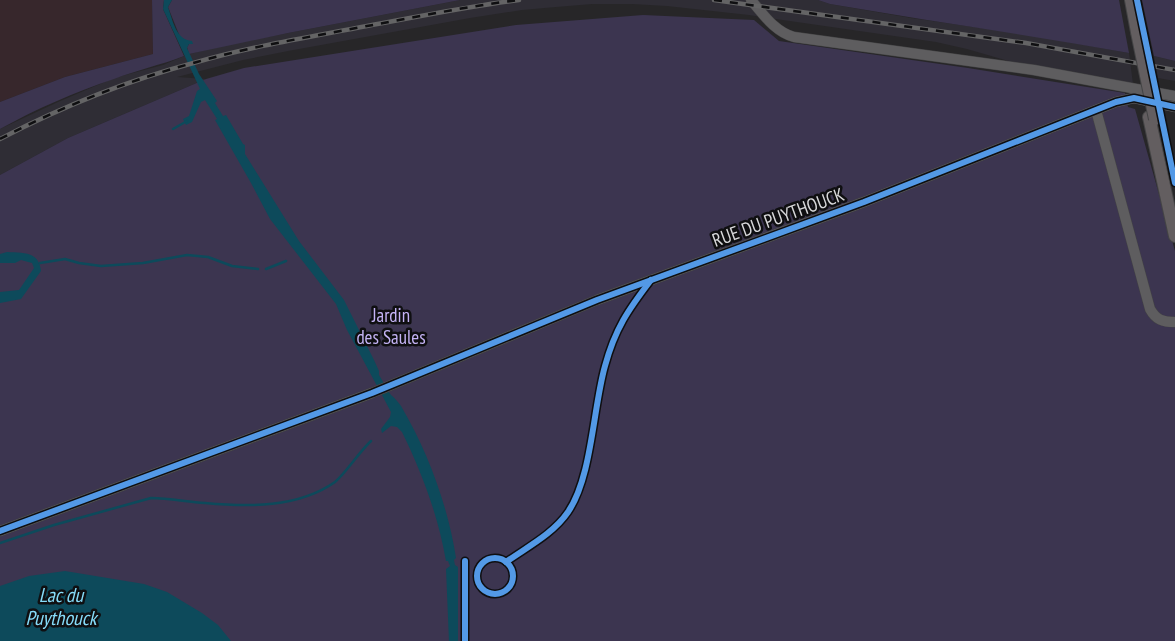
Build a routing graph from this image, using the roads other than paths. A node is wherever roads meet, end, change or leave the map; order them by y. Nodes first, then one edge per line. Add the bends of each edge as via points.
1 (751, 0) edge
2 (1125, 0) edge
3 (1131, 0) edge
4 (1134, 31) junction
5 (1175, 96) edge
6 (1175, 107) edge
7 (1096, 110) junction
8 (1152, 118) junction
9 (1175, 211) edge
10 (1175, 236) edge
11 (1175, 322) edge
12 (0, 531) edge

1 - 5 street via 775,27 794,37 1034,70
2 - 4 main road
3 - 4 main road
4 - 8 main road, bridge
6 - 7 street, RUE DU PUYTHOUCK via 1129,99
7 - 11 street via 1150,309 1158,319
7 - 12 street, RUE DU PUYTHOUCK via 869,201 597,300 393,385
8 - 9 main road
8 - 10 main road

